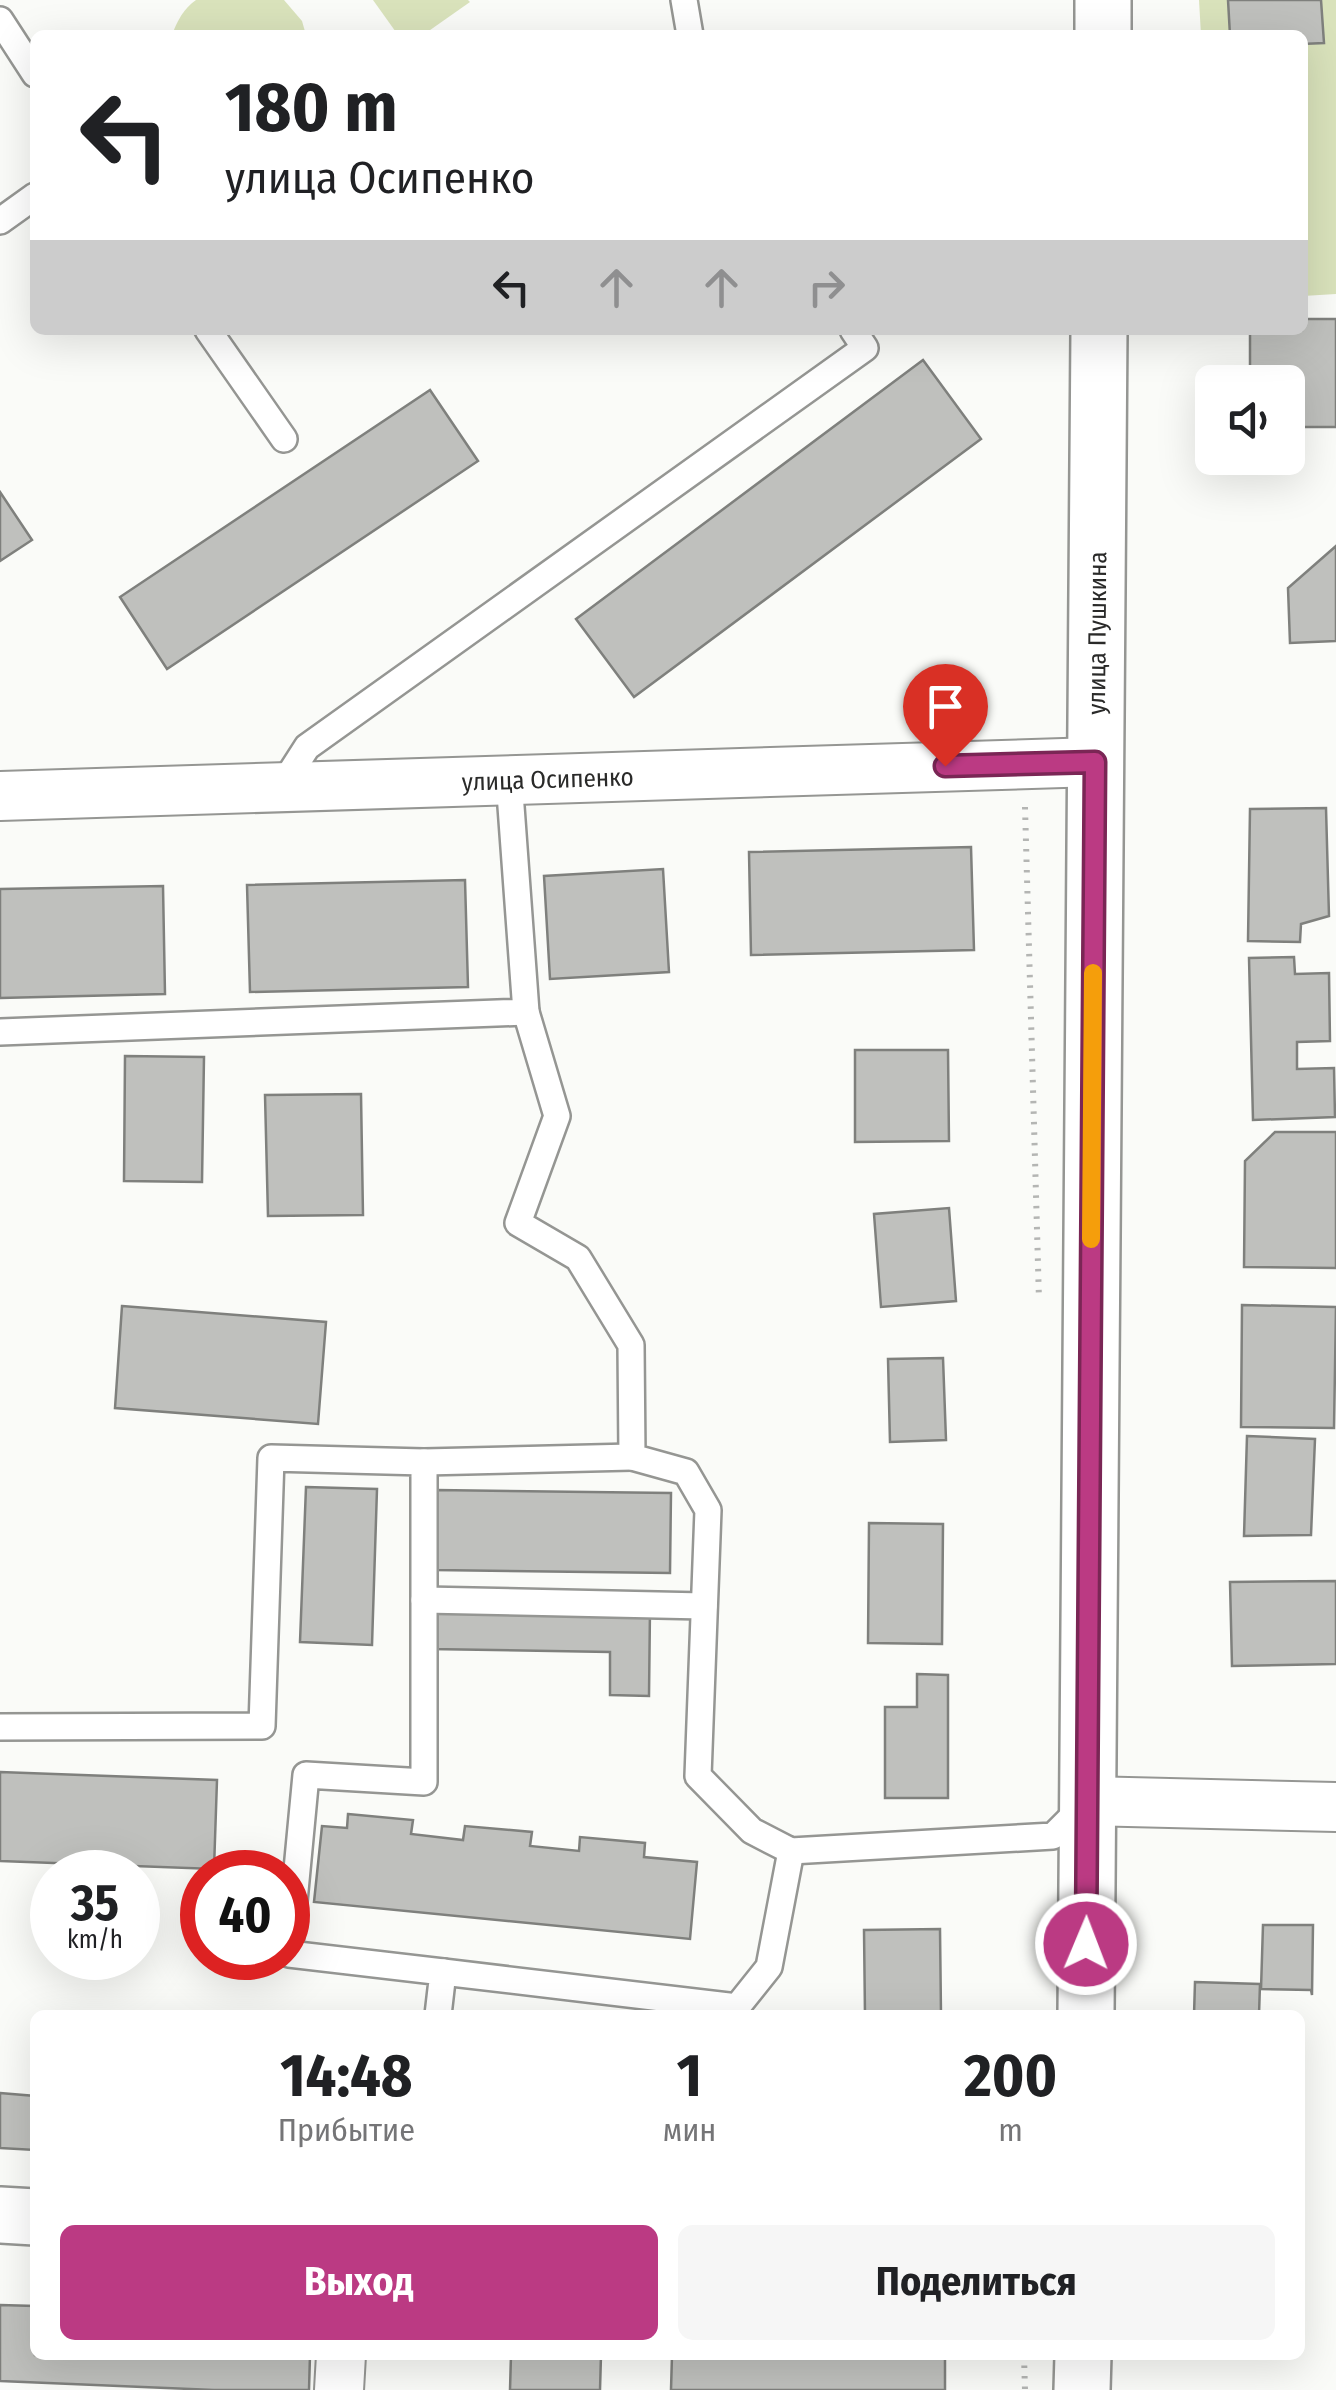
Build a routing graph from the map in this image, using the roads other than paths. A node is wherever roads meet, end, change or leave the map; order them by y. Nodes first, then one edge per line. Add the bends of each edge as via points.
1 (684, 0) edge
2 (1103, 0) edge
3 (0, 20) edge
4 (689, 30) edge
5 (1102, 30) edge
6 (30, 66) edge
7 (30, 200) edge
8 (0, 221) edge
9 (211, 335) edge
10 (857, 335) edge
11 (1100, 335) edge
12 (284, 439) dead end
13 (1095, 762) junction
14 (509, 779) junction
15 (282, 786) junction
16 (0, 796) edge
17 (526, 1012) junction
18 (0, 1032) edge
19 (632, 1457) junction
20 (424, 1462) junction
21 (424, 1600) junction
22 (704, 1606) junction
23 (0, 1727) edge
24 (1088, 1801) junction
25 (1336, 1808) edge
26 (791, 1851) junction
27 (443, 1972) junction
28 (439, 2010) edge
29 (1086, 2010) edge
30 (0, 2215) edge
31 (30, 2217) edge
32 (341, 2360) edge
33 (1083, 2360) edge
34 (339, 2390) edge
35 (1082, 2390) edge

1 - 4 lane
2 - 5 street
3 - 6 lane
7 - 8 lane
9 - 12 lane
10 - 15 lane via 866,348 307,747
11 - 13 street, улица Пушкина
13 - 14 street, улица Осипенко
13 - 24 street, улица Пушкина
14 - 15 street, улица Осипенко
14 - 17 lane
15 - 16 street, улица Осипенко
17 - 18 lane
17 - 19 lane via 557,1116 518,1222 578,1258 631,1344
19 - 20 lane
19 - 22 lane via 686,1472 708,1510
20 - 21 lane
20 - 23 lane via 270,1458 262,1726
21 - 22 lane
21 - 27 lane via 424,1782 306,1775 289,1954
22 - 26 lane via 698,1776 752,1831
24 - 25 street
24 - 26 lane via 1053,1836
24 - 29 street, улица Пушкина
26 - 27 lane via 770,1968 736,2007
27 - 28 lane
30 - 31 street
32 - 34 street
33 - 35 street

